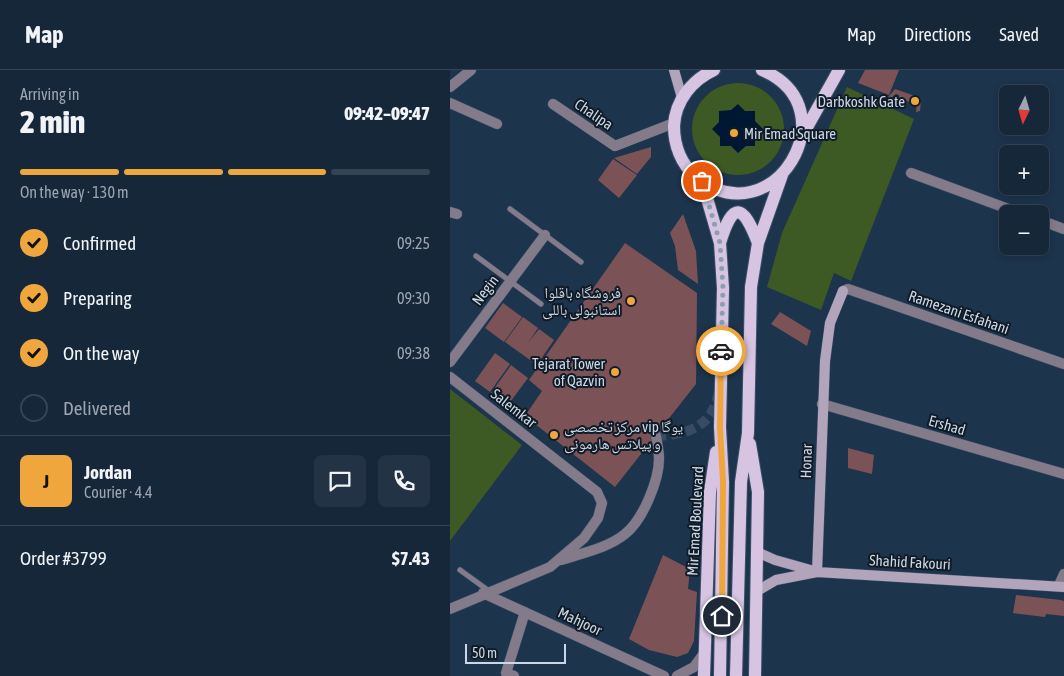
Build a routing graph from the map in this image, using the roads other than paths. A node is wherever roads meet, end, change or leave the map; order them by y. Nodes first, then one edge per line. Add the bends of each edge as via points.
1 (471, 70) edge
2 (674, 70) edge
3 (714, 70) edge
4 (764, 70) edge
5 (839, 70) edge
6 (450, 87) edge
7 (682, 98) junction
8 (450, 103) edge
9 (553, 104) dead end
10 (497, 124) dead end
11 (674, 124) junction
12 (802, 136) junction
13 (910, 173) dead end
14 (782, 175) junction
15 (702, 181) junction
16 (999, 206) edge
17 (510, 209) dead end
18 (1049, 223) edge
19 (1064, 229) edge
20 (545, 235) junction
21 (720, 243) junction
22 (758, 243) junction
23 (476, 256) dead end
24 (581, 262) dead end
25 (510, 281) junction
26 (844, 291) joint
27 (541, 304) dead end
28 (450, 362) edge
29 (1064, 364) edge
30 (450, 377) edge
31 (822, 404) junction
32 (720, 428) junction
33 (748, 433) junction
34 (656, 436) dead end
35 (1064, 474) edge
36 (758, 552) junction
37 (557, 561) junction
38 (460, 570) dead end
39 (817, 572) junction
40 (1064, 574) edge
41 (1062, 586) edge
42 (757, 591) junction
43 (486, 592) junction
44 (450, 609) edge
45 (525, 612) junction
46 (706, 651) junction
47 (514, 676) edge
48 (664, 676) edge
49 (677, 676) edge
50 (704, 676) edge
51 (720, 676) edge
52 (736, 676) edge
53 (755, 676) edge

1 - 6 street
2 - 7 street
3 - 7 main road via 698,79
4 - 12 main road via 794,97 801,116
5 - 12 main road
7 - 11 main road
8 - 10 street
9 - 11 street, Chalipa via 615,146
11 - 15 main road via 680,156
12 - 14 main road via 795,157
13 - 16 street
14 - 15 main road via 764,187 743,192 721,190
14 - 22 main road
15 - 21 main road, Mir Emad Boulevard
17 - 20 lane
18 - 19 street
20 - 24 lane
20 - 25 street, Negin
21 - 22 main road via 728,219 739,213 746,216
21 - 32 main road, Mir Emad Boulevard via 723,288
22 - 33 main road via 751,286
23 - 25 lane
25 - 27 lane
25 - 28 street, Negin
26 - 29 street, Ramezani Esfahani via 848,289
26 - 31 street, Honar via 830,323
30 - 37 street, Salemkar via 597,492 602,503 598,518 584,538
31 - 35 street, Ershad
31 - 39 street, Honar
32 - 46 main road, Mir Emad Boulevard via 710,492
32 - 51 main road, Mir Emad Boulevard via 723,482
33 - 36 main road via 758,492
33 - 52 main road via 741,482
34 - 37 street via 659,459 656,479 648,501 626,534 601,547
36 - 39 street
36 - 42 main road
37 - 43 street via 550,567
38 - 43 lane
39 - 41 street, Shahid Fakouri
39 - 42 street, Shahid Fakouri via 776,580
40 - 41 street
42 - 53 main road
43 - 44 street
43 - 45 street, Mahjoor
45 - 47 street via 506,673
45 - 48 street, Mahjoor
46 - 49 street via 694,667
46 - 50 main road, Mir Emad Boulevard

